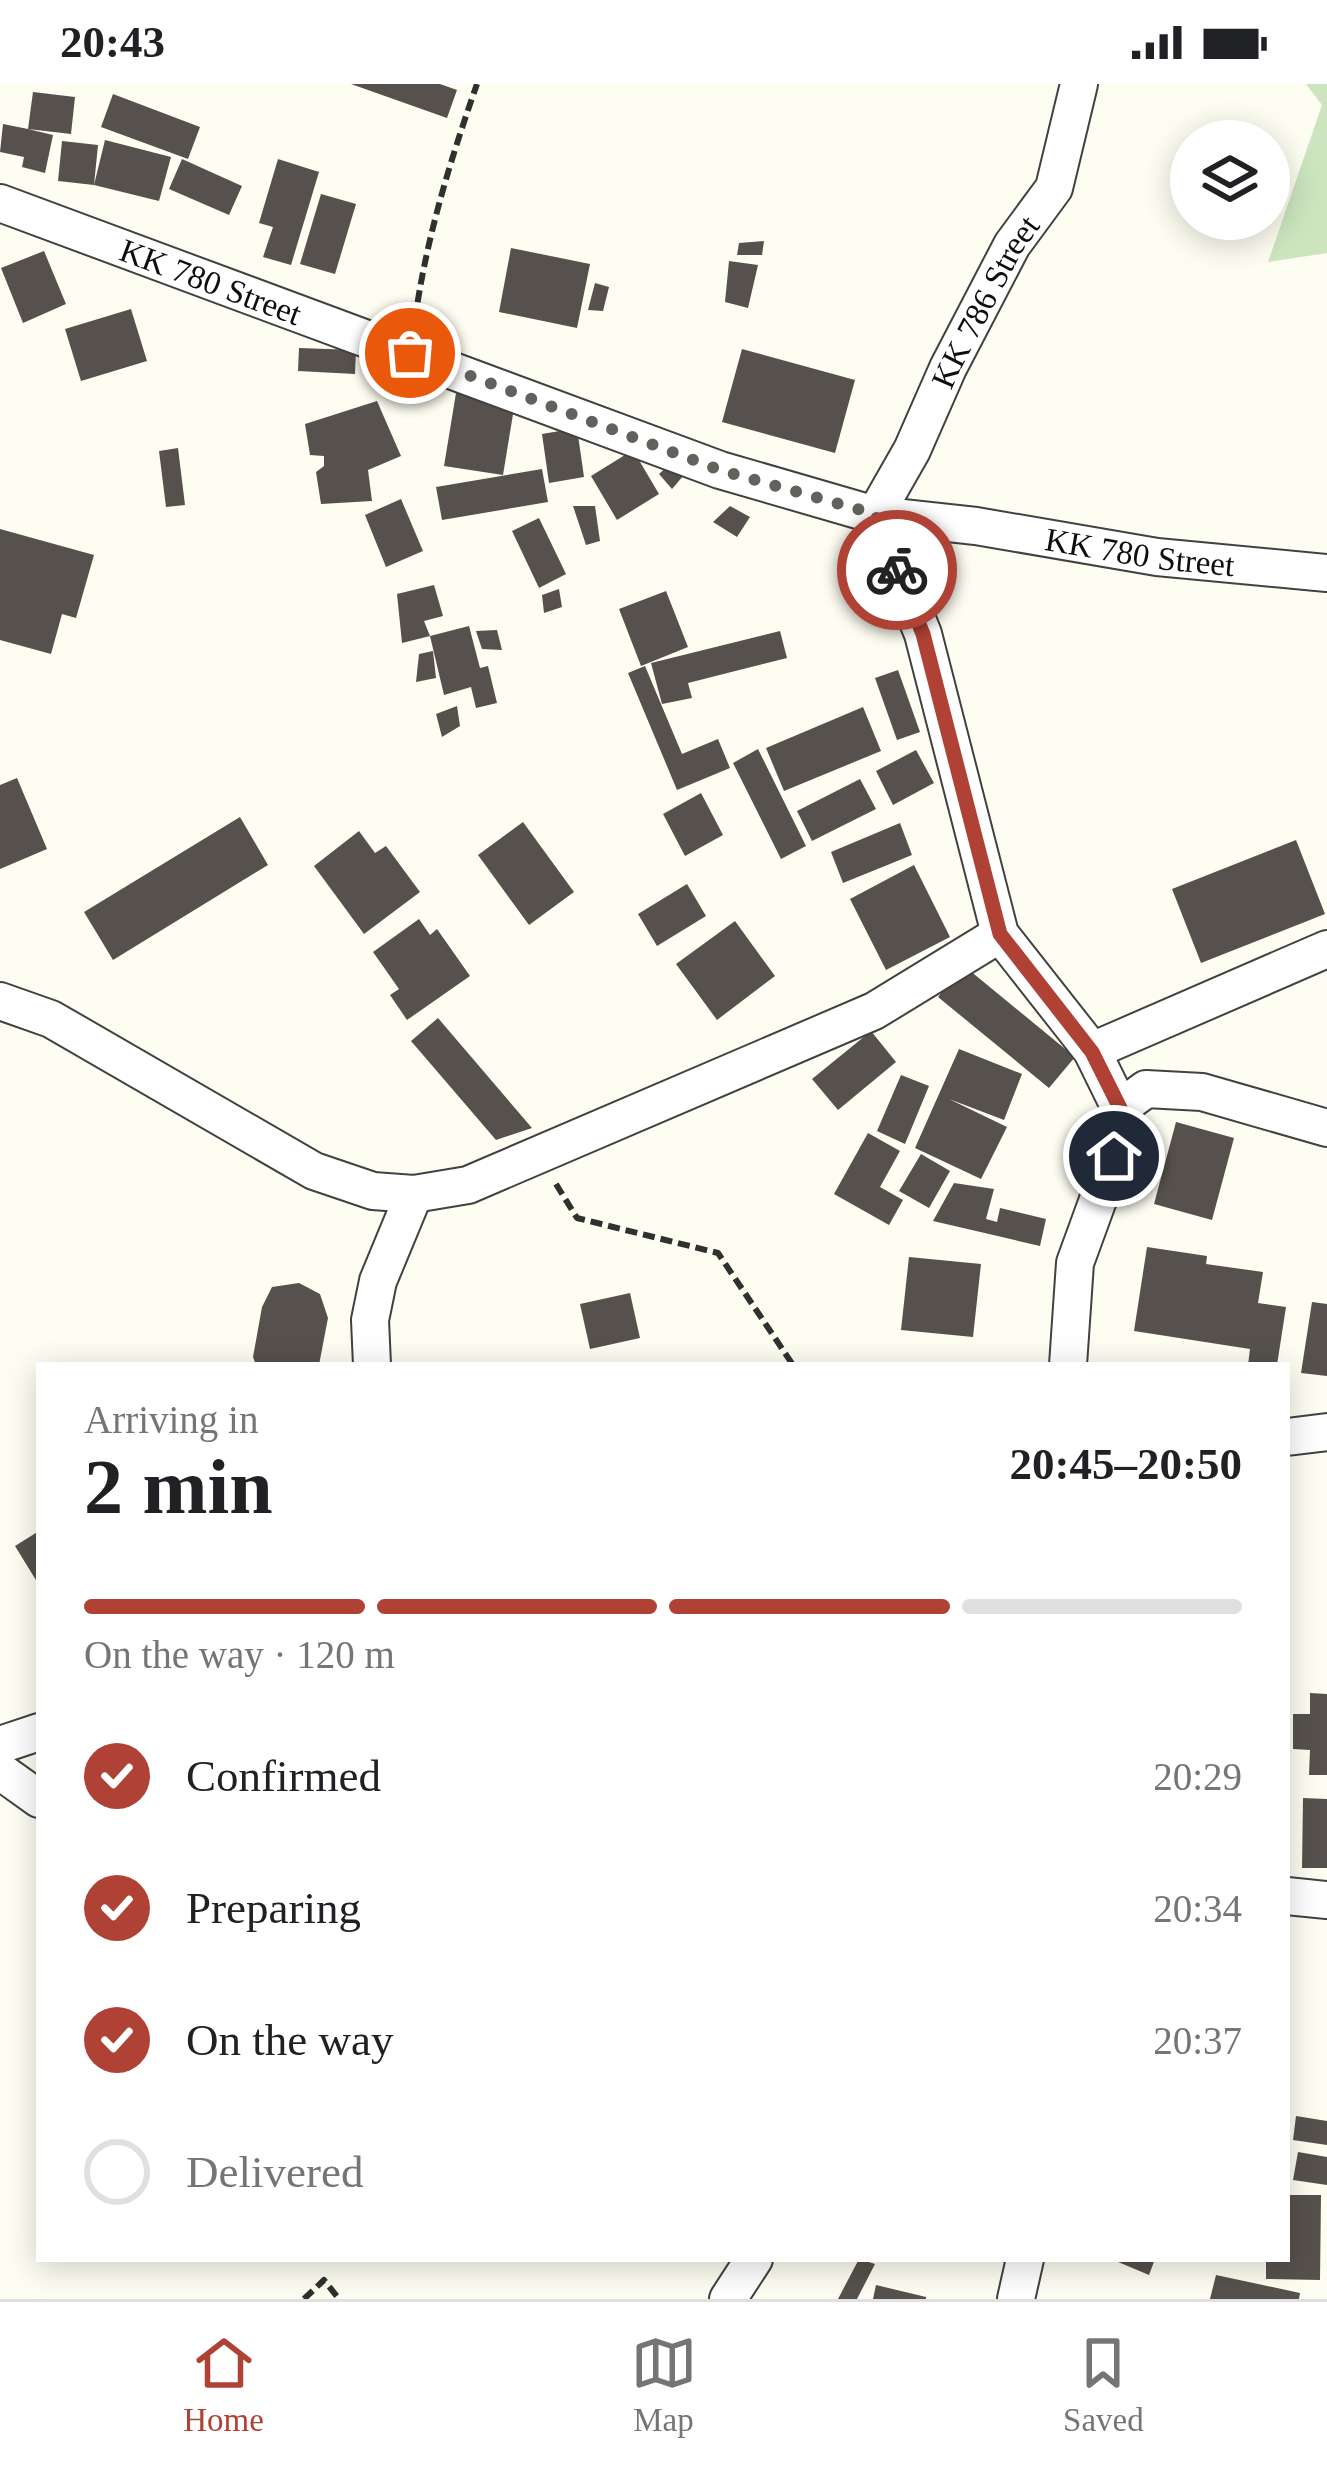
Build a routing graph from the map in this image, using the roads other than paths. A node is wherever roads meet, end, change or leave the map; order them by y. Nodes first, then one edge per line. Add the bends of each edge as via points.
1 (1079, 84) edge
2 (0, 203) edge
3 (875, 514) junction
4 (1327, 573) edge
5 (1000, 934) junction
6 (1327, 949) edge
7 (0, 1001) edge
8 (1092, 1052) junction
9 (1120, 1108) junction
10 (1327, 1128) edge
11 (414, 1194) junction
12 (372, 1362) edge
13 (1068, 1362) edge
14 (1327, 1432) edge
15 (1290, 1436) edge
16 (36, 1733) edge
17 (0, 1744) edge
18 (0, 1771) edge
19 (36, 1797) edge
20 (1290, 1896) edge
21 (1327, 1900) edge
22 (752, 2262) edge
23 (1024, 2262) edge
24 (728, 2299) edge
25 (1016, 2299) edge

1 - 3 street, KK 786 Street via 1054,188 1012,245
2 - 3 street, KK 780 Street via 720,470
3 - 4 street, KK 780 Street
3 - 5 street via 923,634
5 - 8 street
5 - 11 street via 874,1011 468,1185
6 - 8 street
7 - 11 street via 51,1018 314,1171 373,1191
8 - 9 street
9 - 10 street via 1146,1089 1202,1092
9 - 13 street via 1114,1156 1075,1262
11 - 12 street via 378,1280
14 - 15 street
16 - 17 street
18 - 19 street
20 - 21 street
22 - 24 street
23 - 25 street

